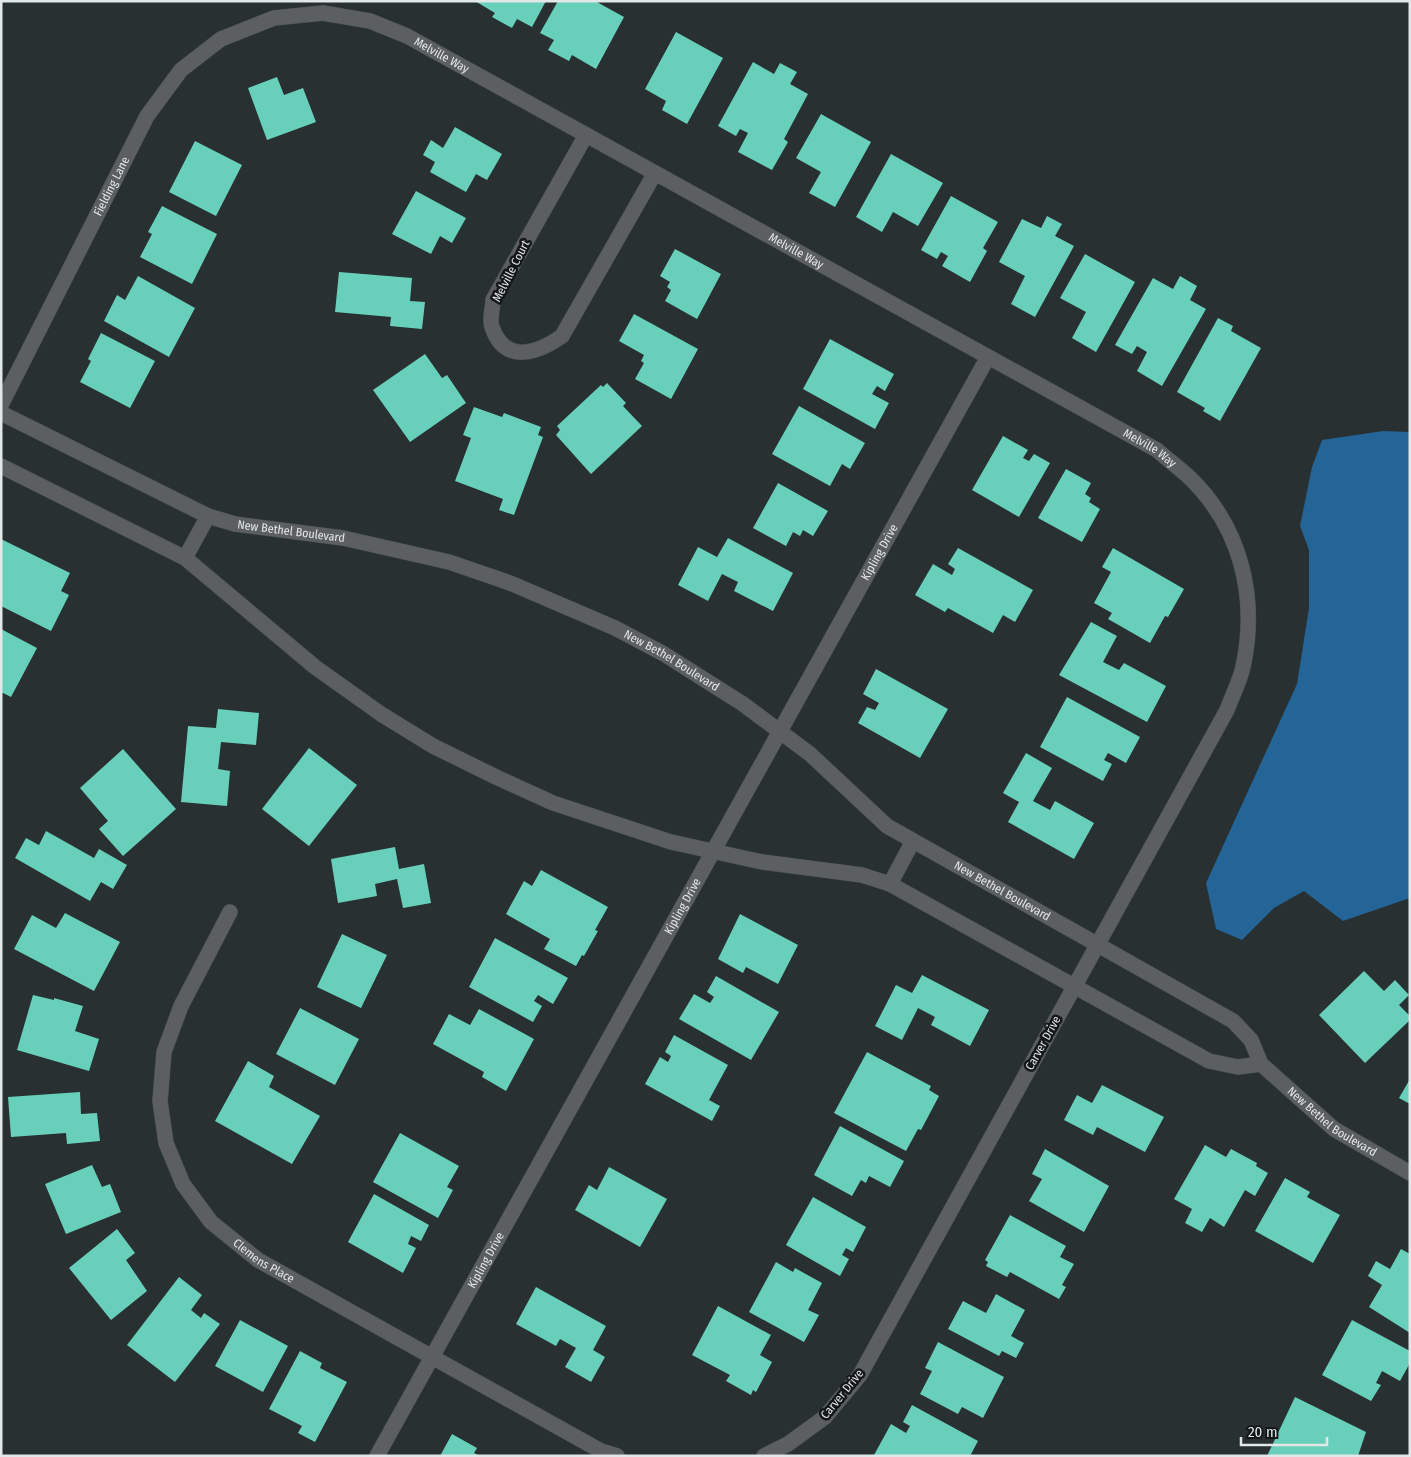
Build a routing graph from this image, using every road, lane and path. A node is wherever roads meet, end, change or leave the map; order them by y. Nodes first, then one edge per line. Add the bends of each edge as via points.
1 (274, 18) joint
2 (586, 135) junction
3 (655, 173) junction
4 (988, 357) junction
5 (1, 405) edge
6 (1, 413) edge
7 (1, 466) edge
8 (208, 516) junction
9 (185, 558) junction
10 (1248, 588) joint
11 (780, 731) junction
12 (913, 841) junction
13 (713, 851) junction
14 (890, 884) junction
15 (230, 912) dead end
16 (1097, 944) junction
17 (1074, 986) junction
18 (1261, 1064) junction
19 (1410, 1173) edge
20 (432, 1356) junction
21 (377, 1456) edge
22 (618, 1456) edge
23 (764, 1456) edge

1 - 2 street, Melville Way via 323,13 370,21 407,36
1 - 5 street, Fielding Lane via 221,39 181,70 147,116
2 - 3 street, Melville Way
2 - 3 street, Melville Court via 493,300 491,326 502,344 521,354 544,349 562,336
3 - 4 street, Melville Way
4 - 10 street, Melville Way via 1156,450 1190,478 1216,511 1237,550
4 - 11 street, Kipling Drive
6 - 8 street, New Bethel Boulevard
7 - 9 street
8 - 9 street
8 - 11 street, New Bethel Boulevard via 235,524 387,546 449,562 510,583 615,628 664,654
9 - 13 street via 315,667 433,746 553,803 671,842
10 - 16 street, Carver Drive via 1250,628 1244,660 1227,710
11 - 12 street, New Bethel Boulevard via 810,754 887,826
11 - 13 street, Kipling Drive
12 - 14 street
12 - 16 street, New Bethel Boulevard
13 - 14 street via 762,862 862,875
13 - 20 street, Kipling Drive
14 - 17 street
15 - 20 street, Clemens Place via 181,1006 164,1052 160,1101 166,1143 182,1184 211,1222 258,1260
16 - 17 street, Carver Drive
16 - 18 street, New Bethel Boulevard via 1233,1021 1251,1040
17 - 18 street via 1209,1061 1238,1067
17 - 23 street, Carver Drive via 860,1375 825,1417 788,1444
18 - 19 street, New Bethel Boulevard via 1334,1129
20 - 21 street, Kipling Drive
20 - 22 street, Clemens Place via 601,1451

